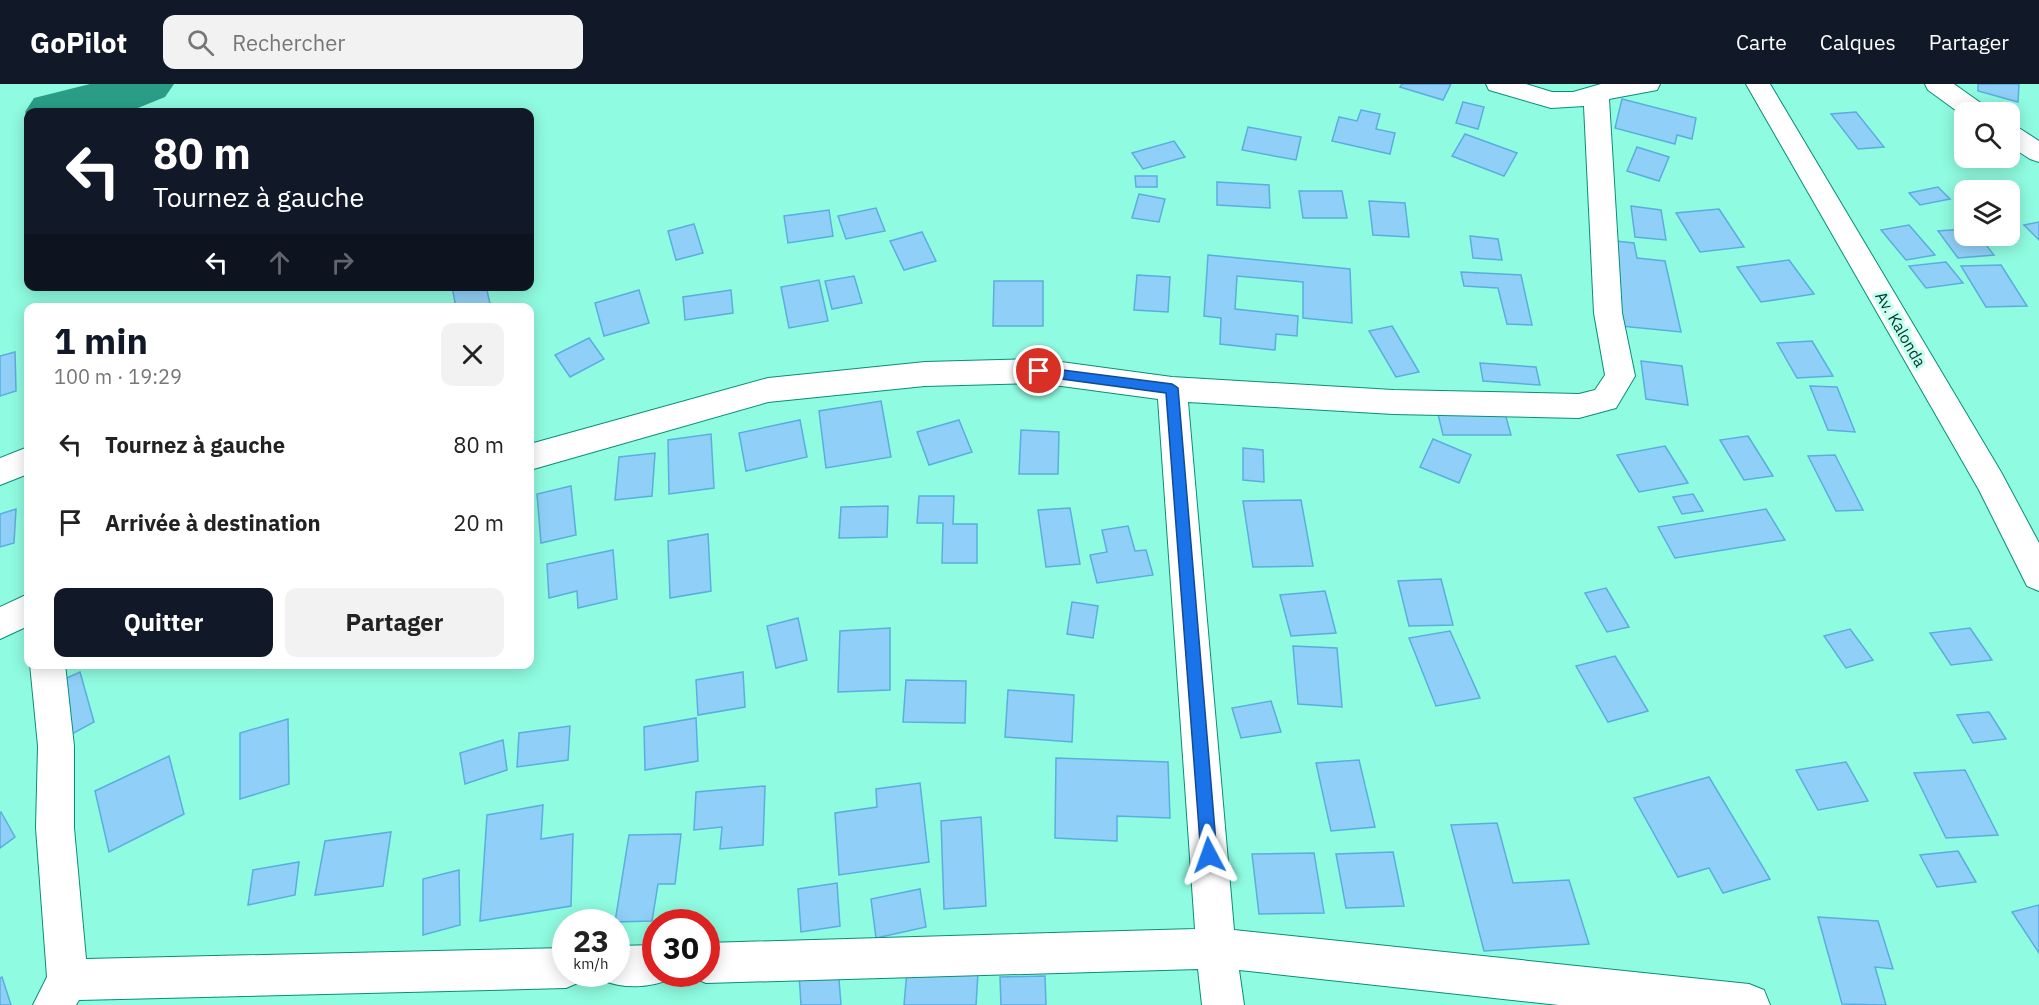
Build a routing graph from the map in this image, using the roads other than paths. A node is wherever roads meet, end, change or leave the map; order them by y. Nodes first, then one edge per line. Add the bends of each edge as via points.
1 (1498, 84) edge
2 (1648, 84) edge
3 (1758, 84) edge
4 (1936, 84) edge
5 (1596, 93) junction
6 (1962, 102) edge
7 (2020, 141) edge
8 (2039, 153) edge
9 (1172, 388) junction
10 (534, 456) edge
11 (24, 462) edge
12 (0, 472) edge
13 (2039, 576) edge
14 (24, 611) edge
15 (0, 624) edge
16 (48, 669) edge
17 (1216, 948) junction
18 (720, 963) edge
19 (552, 969) edge
20 (61, 992) edge
21 (1222, 1005) edge
22 (1749, 1005) edge

1 - 5 street via 1551,100 1575,100
2 - 5 street
3 - 13 street, Av. Kalonda via 1990,480
4 - 6 street
5 - 9 street via 1608,313 1620,376 1605,399 1580,406 1404,403
7 - 8 street
9 - 10 street via 1039,371 925,374 768,390
9 - 17 street
11 - 12 street
14 - 15 street
16 - 20 street via 56,746
17 - 18 street
17 - 21 street
17 - 22 street
19 - 20 street

